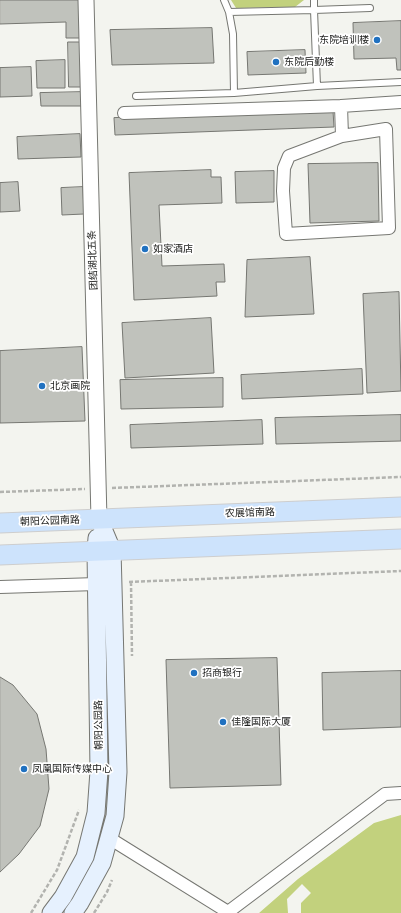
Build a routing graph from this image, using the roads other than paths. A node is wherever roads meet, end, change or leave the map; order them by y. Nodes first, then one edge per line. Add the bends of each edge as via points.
1 (86, 0) edge
2 (224, 0) edge
3 (314, 0) edge
4 (370, 8) dead end
5 (314, 10) junction
6 (228, 12) junction
7 (401, 82) edge
8 (317, 86) junction
9 (234, 93) junction
10 (136, 96) dead end
11 (401, 102) edge
12 (342, 106) junction
13 (124, 112) dead end
14 (342, 136) junction
15 (401, 507) edge
16 (99, 519) junction
17 (0, 523) edge
18 (401, 539) edge
19 (104, 551) junction
20 (0, 555) edge
21 (104, 583) junction
22 (0, 587) edge
23 (401, 793) edge
24 (109, 838) junction
25 (228, 912) edge
26 (52, 913) edge
27 (73, 913) edge

1 - 16 street, 团结湖北五条
2 - 6 lane
3 - 5 lane
4 - 5 lane
5 - 6 lane
5 - 8 lane
6 - 9 lane via 233,34
7 - 8 lane
8 - 9 lane
9 - 10 lane
11 - 12 street
12 - 13 street
12 - 14 street
14 - 14 street via 289,156 284,168 283,183 286,234 389,228 386,129
15 - 16 main road, 农展馆南路
16 - 17 main road, 朝阳公园南路
16 - 19 main road, 朝阳公园路
18 - 19 main road
19 - 20 main road
19 - 21 main road, 朝阳公园路
21 - 22 street
21 - 24 main road, 朝阳公园路 via 118,772 115,816
21 - 26 main road, 朝阳公园路 via 96,813 85,857
23 - 25 street via 385,794
24 - 25 street
24 - 27 main road, 朝阳公园路 via 102,863

